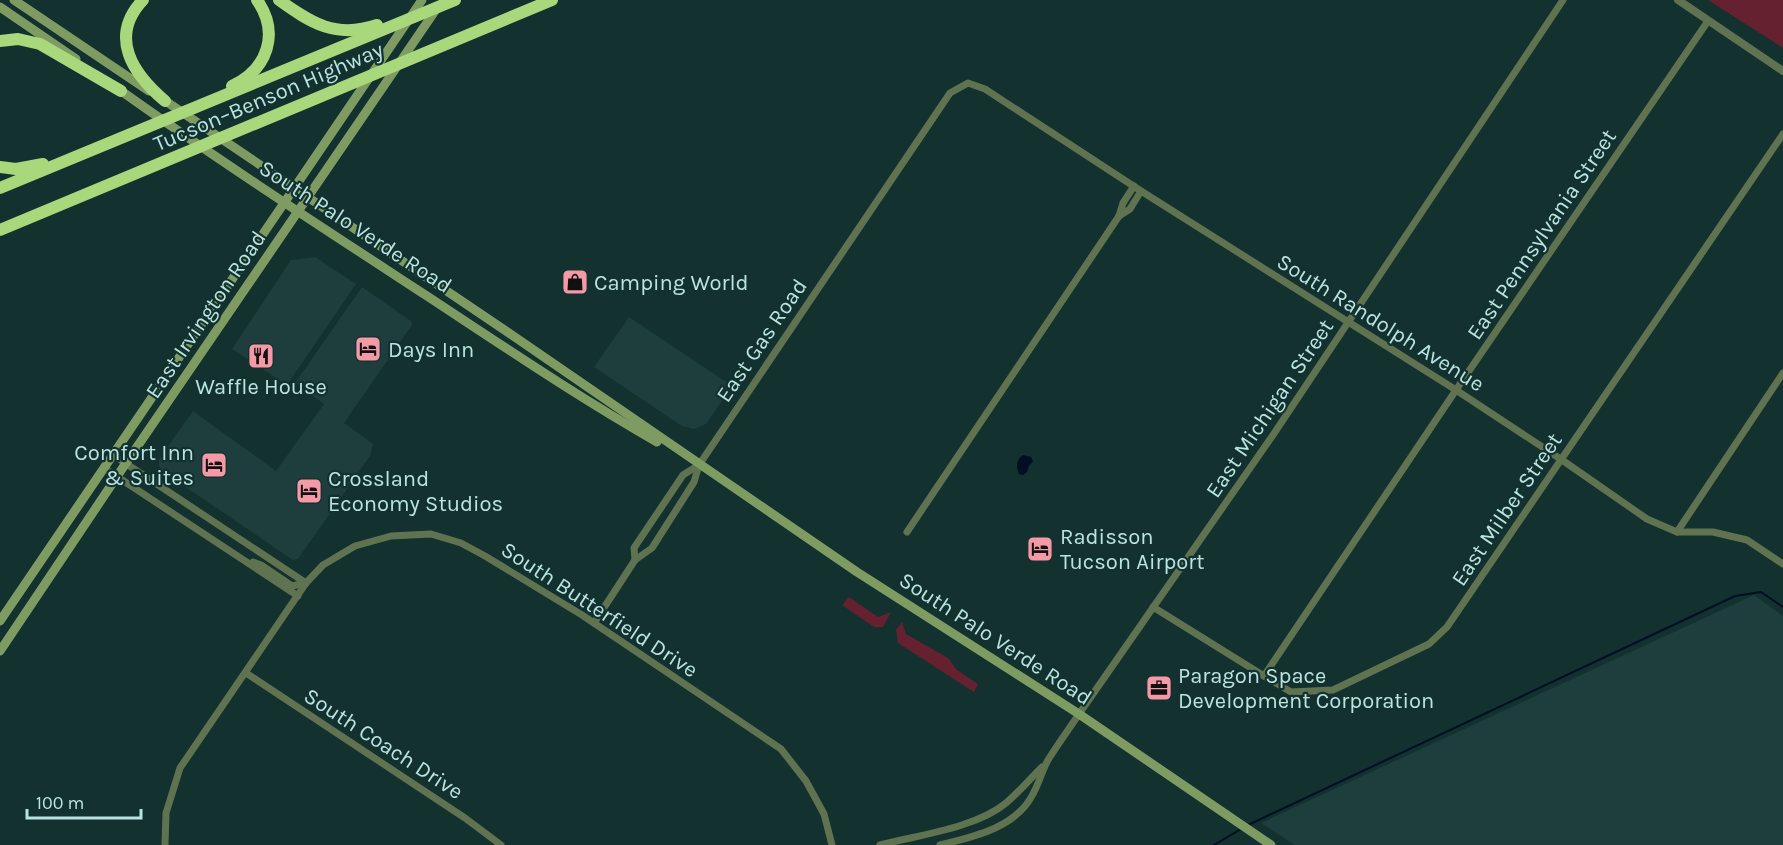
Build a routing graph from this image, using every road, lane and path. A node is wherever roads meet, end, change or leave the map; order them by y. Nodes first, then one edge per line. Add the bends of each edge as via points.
1 (14, 0) edge
2 (143, 0) edge
3 (257, 0) edge
4 (279, 0) edge
5 (422, 0) edge
6 (442, 0) edge
7 (448, 0) edge
8 (455, 0) edge
9 (552, 0) edge
10 (1563, 0) edge
11 (1678, 0) edge
12 (0, 7) edge
13 (1708, 21) junction
14 (382, 27) junction
15 (0, 41) edge
16 (1783, 71) edge
17 (968, 83) joint
18 (121, 91) junction
19 (207, 100) junction
20 (165, 101) junction
21 (1783, 135) edge
22 (113, 142) junction
23 (0, 167) edge
24 (1134, 186) junction
25 (295, 188) junction
26 (0, 189) edge
27 (1141, 191) junction
28 (309, 197) junction
29 (285, 203) junction
30 (299, 212) junction
31 (1119, 216) junction
32 (0, 230) edge
33 (1349, 323) junction
34 (507, 348) junction
35 (1783, 373) edge
36 (578, 381) junction
37 (1456, 390) junction
38 (113, 455) junction
39 (1562, 460) junction
40 (126, 463) junction
41 (699, 465) junction
42 (104, 468) junction
43 (117, 477) junction
44 (907, 532) dead end
45 (1677, 532) junction
46 (240, 558) junction
47 (635, 560) junction
48 (1783, 564) edge
49 (306, 583) junction
50 (298, 596) junction
51 (1153, 607) junction
52 (0, 621) edge
53 (594, 623) junction
54 (0, 651) edge
55 (246, 673) junction
56 (1264, 676) junction
57 (1079, 714) junction
58 (1048, 760) junction
59 (991, 813) junction
60 (998, 827) junction
61 (165, 845) edge
62 (501, 845) edge
63 (832, 845) edge
64 (880, 845) edge
65 (940, 845) edge
66 (1271, 845) edge

1 - 20 main road, South Palo Verde Road
2 - 20 highway via 129,23 127,50 137,72
3 - 19 highway via 268,28 261,61 241,81
4 - 14 highway via 309,21 330,28
5 - 25 main road, East Irvington Road
6 - 28 main road, East Irvington Road
7 - 14 highway
8 - 14 highway, Tucson–Benson Highway
9 - 32 highway, Tucson–Benson Highway
10 - 33 street, East Michigan Street
11 - 13 street
12 - 18 main road, South Palo Verde Road
13 - 16 street
13 - 37 street, East Pennsylvania Street
14 - 19 highway, Tucson–Benson Highway
15 - 18 highway via 40,44
17 - 24 street, South Randolph Avenue via 985,88
17 - 41 street, East Gas Road via 950,93
18 - 29 main road, South Palo Verde Road
19 - 22 highway, Tucson–Benson Highway
20 - 25 main road, South Palo Verde Road
21 - 39 street, East Milber Street
22 - 23 highway via 34,167
22 - 26 highway, Tucson–Benson Highway
24 - 27 street, South Randolph Avenue
24 - 31 street
25 - 28 main road, South Palo Verde Road
25 - 29 main road, East Irvington Road
27 - 31 street via 1130,209
27 - 33 street, South Randolph Avenue
28 - 30 main road, East Irvington Road
28 - 36 main road, South Palo Verde Road
29 - 30 main road, South Palo Verde Road
29 - 38 main road, East Irvington Road
30 - 34 main road, South Palo Verde Road
30 - 40 main road, East Irvington Road
31 - 44 street
33 - 37 street, South Randolph Avenue
33 - 51 street, East Michigan Street
34 - 36 main road via 532,357 568,381
34 - 41 main road, South Palo Verde Road via 606,413
35 - 45 street
36 - 41 main road, South Palo Verde Road
37 - 39 street, South Randolph Avenue
37 - 56 street, East Pennsylvania Street
38 - 40 street
38 - 42 main road, East Irvington Road
39 - 45 street, South Randolph Avenue via 1647,519
39 - 56 street, East Milber Street via 1448,627 1429,644 1333,690 1291,692
40 - 43 main road, East Irvington Road
40 - 49 street
41 - 47 street, East Gas Road via 694,482 652,548
41 - 47 street via 682,475 634,548
41 - 57 main road, South Palo Verde Road
42 - 43 street
42 - 52 main road, East Irvington Road
43 - 46 street
43 - 54 main road, East Irvington Road
45 - 48 street, South Randolph Avenue via 1713,532 1747,540
46 - 49 street via 261,565 292,586
46 - 50 street
47 - 53 street, East Gas Road
49 - 50 street, South Butterfield Drive
49 - 53 street, South Butterfield Drive via 323,565 356,546 391,536 431,534 485,556
50 - 55 street, South Butterfield Drive
51 - 56 street, East Milber Street
51 - 57 street, East Michigan Street
53 - 63 street, South Butterfield Drive via 781,749 806,781 824,814
55 - 61 street, South Butterfield Drive via 180,768 166,813
55 - 62 street, South Coach Drive
57 - 58 street
57 - 66 main road, South Palo Verde Road
58 - 59 street
58 - 60 street via 1033,794 1020,811
59 - 60 street
59 - 64 street via 950,828
60 - 65 street

